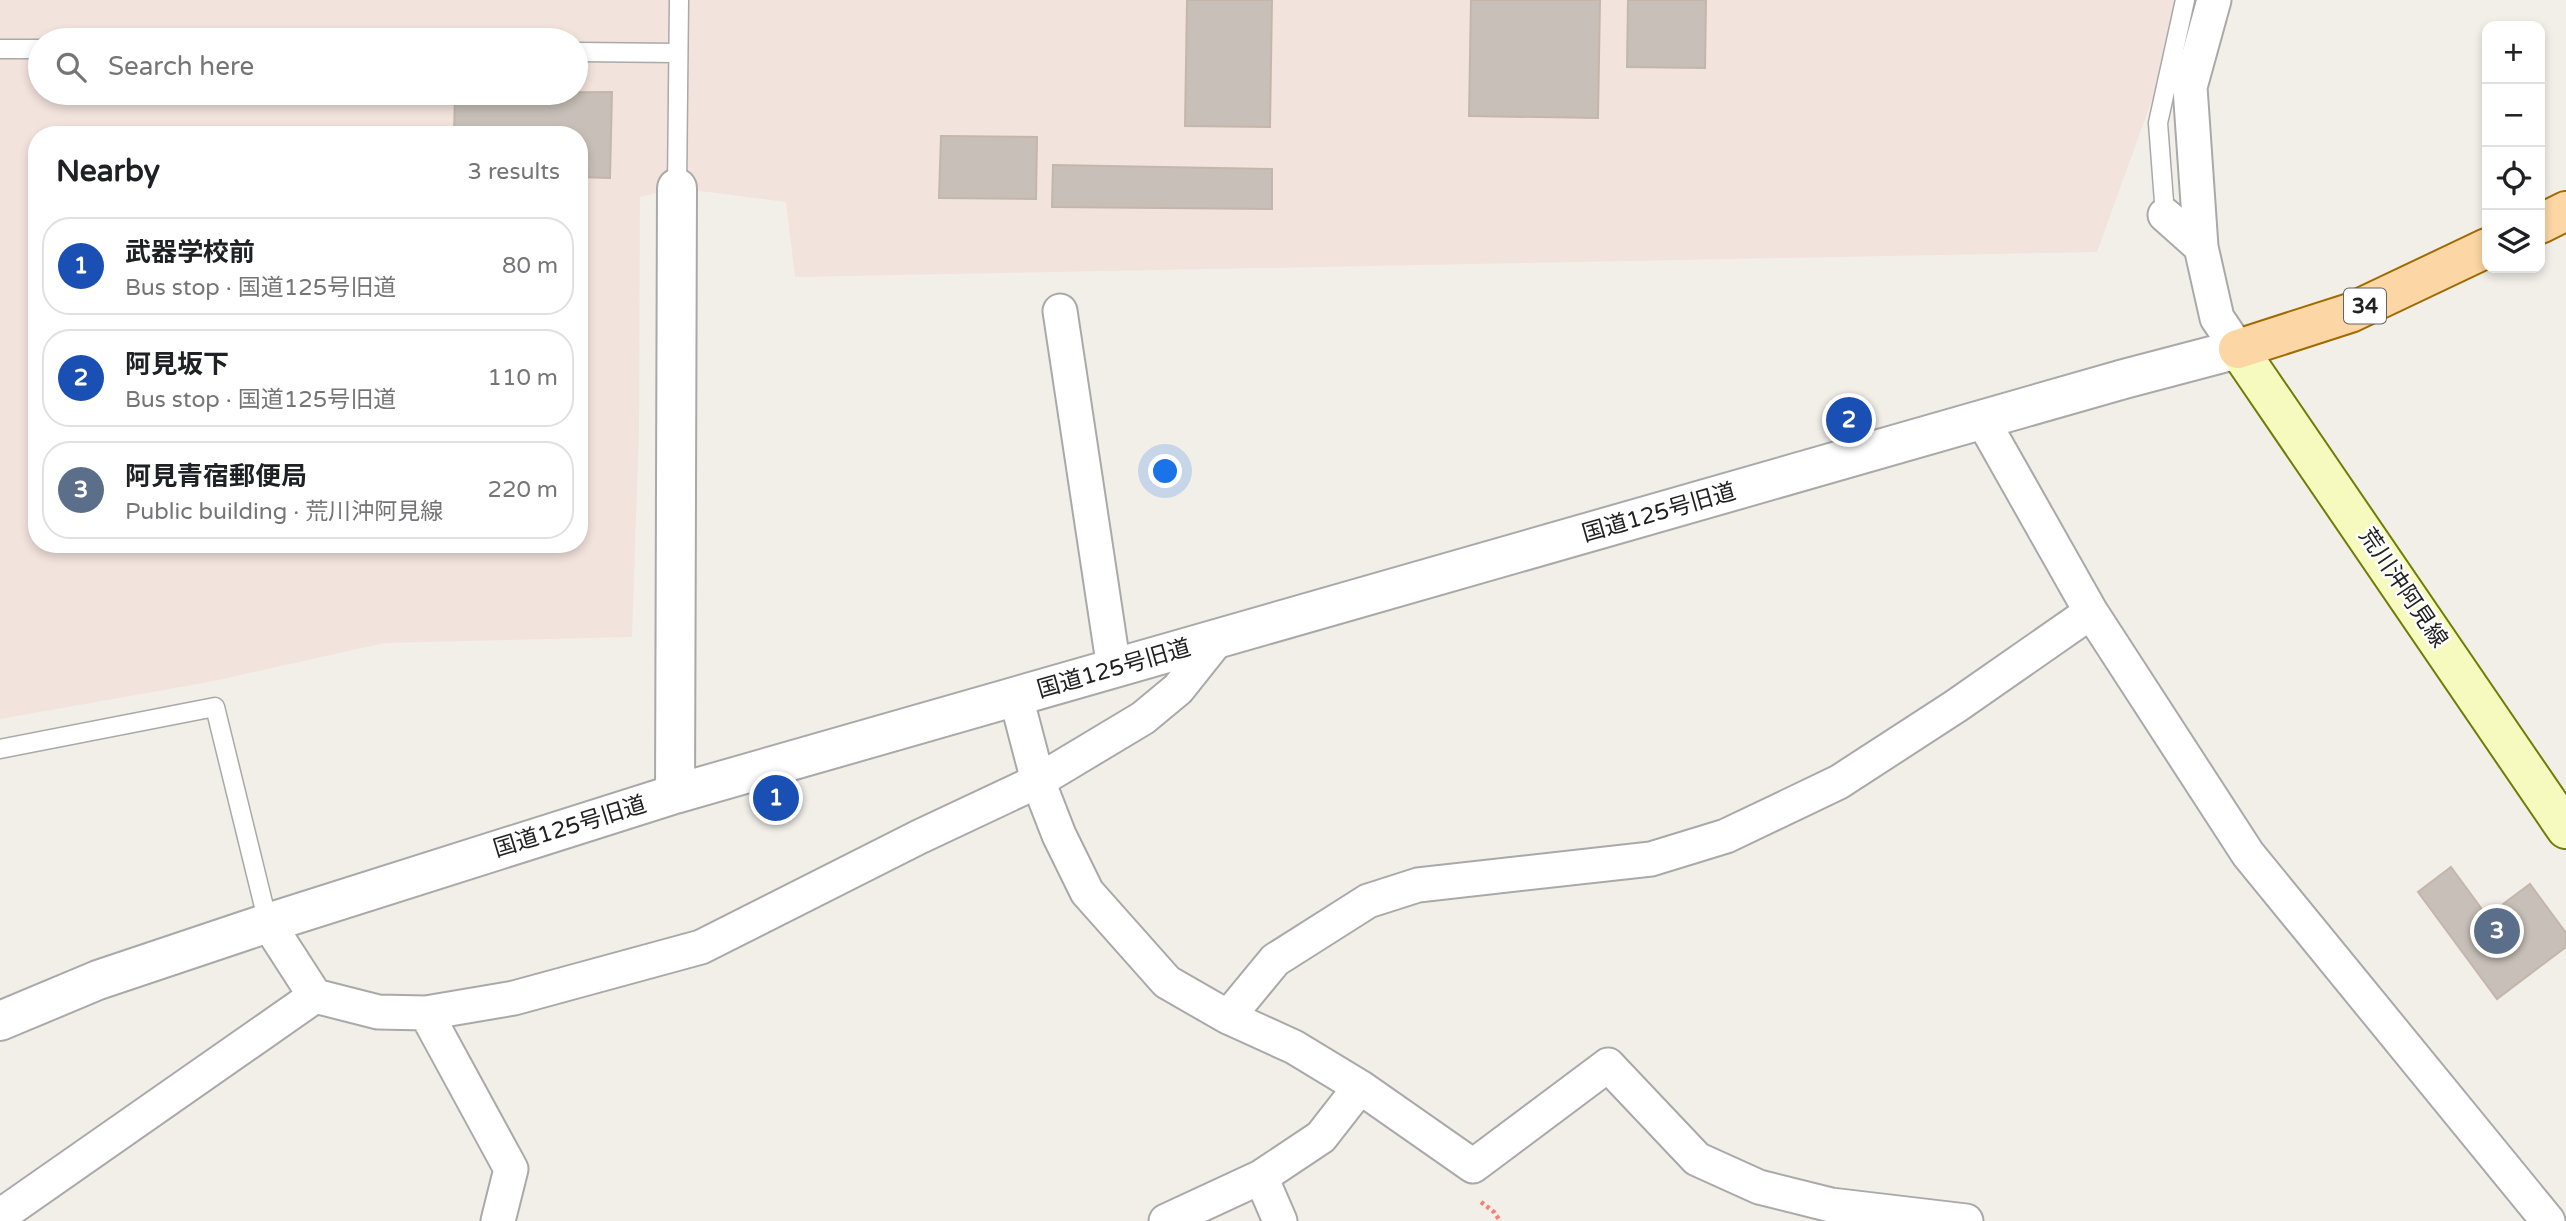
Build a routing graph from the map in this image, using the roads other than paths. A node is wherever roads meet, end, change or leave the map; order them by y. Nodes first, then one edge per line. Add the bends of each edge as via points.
1 (679, 0) edge
2 (2185, 0) edge
3 (2214, 0) edge
4 (0, 49) edge
5 (28, 49) edge
6 (588, 52) edge
7 (678, 52) junction
8 (677, 188) joint
9 (2566, 211) edge
10 (2165, 215) joint
11 (2545, 222) edge
12 (2202, 247) junction
13 (2482, 250) edge
14 (1060, 311) dead end
15 (2238, 349) junction
16 (1983, 421) junction
17 (2091, 612) junction
18 (1217, 640) junction
19 (1114, 669) junction
20 (1016, 697) junction
21 (0, 749) edge
22 (1038, 781) junction
23 (675, 794) junction
24 (2566, 829) edge
25 (268, 923) junction
26 (315, 996) junction
27 (426, 1013) junction
28 (1228, 1017) junction
29 (0, 1021) edge
30 (1360, 1087) junction
31 (1261, 1177) junction
32 (0, 1216) edge
33 (498, 1221) edge
34 (1166, 1221) edge
35 (1280, 1221) edge
36 (1966, 1221) edge
37 (2548, 1221) edge

1 - 7 lane
2 - 10 lane via 2158,123
3 - 12 street via 2190,87
4 - 5 lane
6 - 7 lane
7 - 8 lane
8 - 23 street
9 - 11 main road
10 - 12 street
12 - 15 street via 2217,318
13 - 15 main road, 34 via 2350,313
14 - 19 street
15 - 16 street, 国道125号旧道
15 - 24 main road, 荒川沖阿見線
16 - 17 street
16 - 18 street, 国道125号旧道
17 - 28 street via 1839,782 1726,836 1651,859 1418,885 1368,901 1275,960
17 - 37 street via 2248,854
18 - 19 street, 国道125号旧道
18 - 22 street via 1178,689 1143,718
19 - 20 street, 国道125号旧道
20 - 22 street
20 - 23 street, 国道125号旧道
21 - 25 lane via 215,707
22 - 27 street via 701,947 514,998
22 - 28 street via 1087,892 1167,982
23 - 25 street, 国道125号旧道
25 - 26 street
25 - 29 street, 国道125号旧道 via 98,980
26 - 27 street via 378,1012
26 - 32 street
27 - 33 street via 511,1169
28 - 30 street via 1294,1047
30 - 31 street via 1321,1137
30 - 36 street via 1473,1166 1608,1065 1697,1159 1759,1187 1831,1205
31 - 34 street
31 - 35 street

